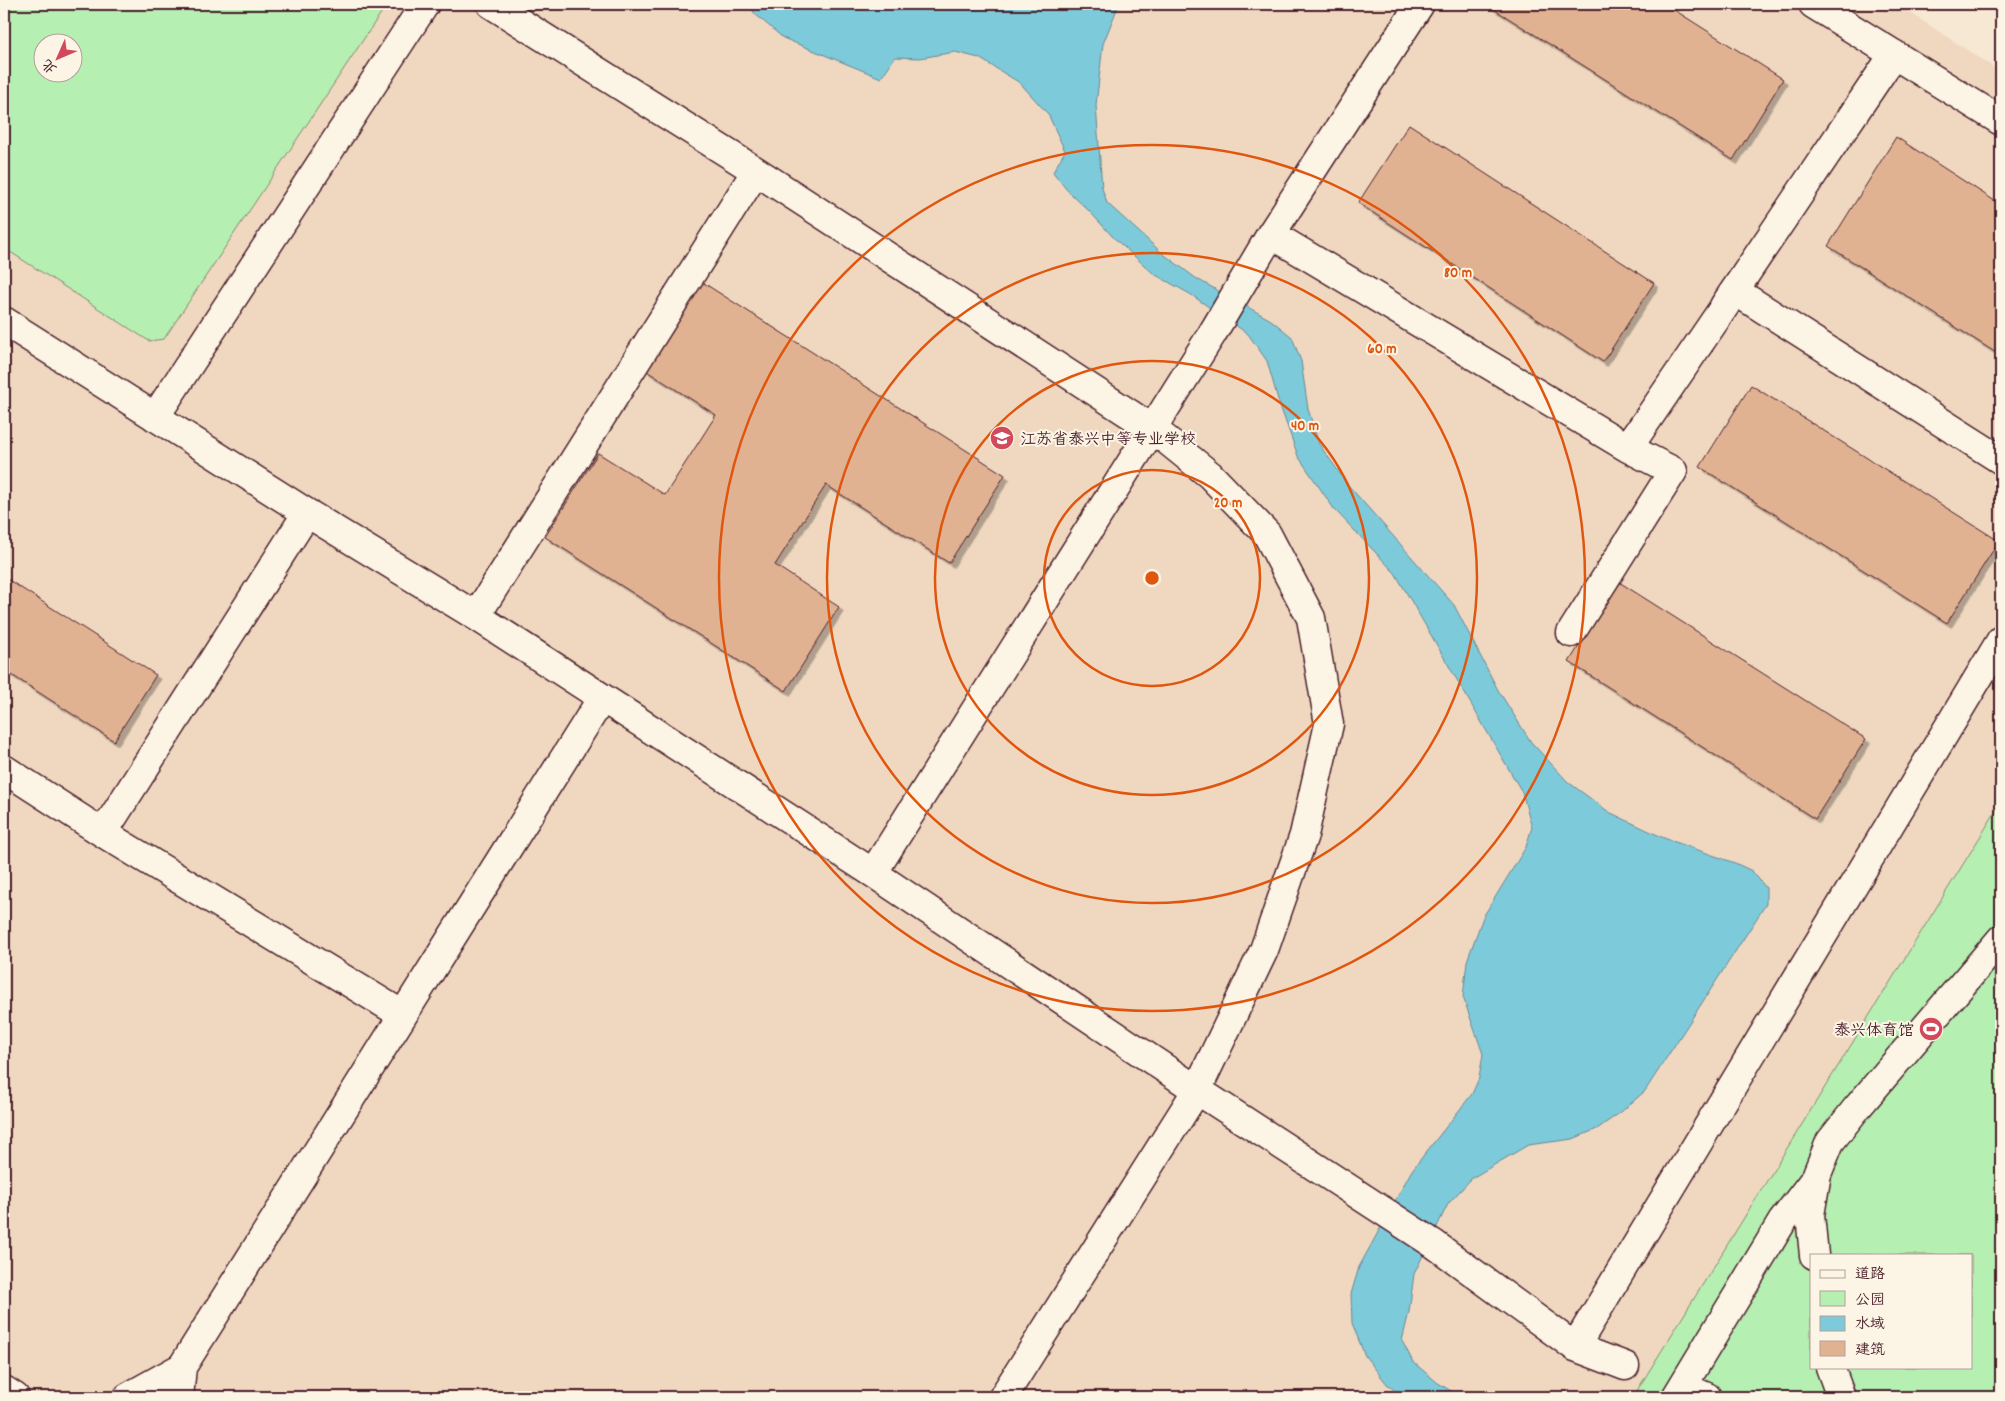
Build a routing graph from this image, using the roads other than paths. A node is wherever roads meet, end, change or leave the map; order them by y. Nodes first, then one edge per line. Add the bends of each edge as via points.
1 (425, 4) edge
2 (491, 4) edge
3 (1420, 4) edge
4 (1812, 4) edge
5 (1894, 54) junction
6 (2001, 122) edge
7 (756, 170) junction
8 (1271, 234) junction
9 (4, 321) edge
10 (155, 417) junction
11 (1152, 429) junction
12 (1628, 448) junction
13 (2001, 460) edge
14 (307, 513) junction
15 (476, 616) junction
16 (1571, 633) dead end
17 (2001, 640) edge
18 (602, 698) junction
19 (4, 769) edge
20 (103, 833) junction
21 (873, 873) junction
22 (2001, 939) edge
23 (403, 1015) junction
24 (1197, 1090) junction
25 (1818, 1174) junction
26 (1814, 1254) edge
27 (1575, 1346) junction
28 (1625, 1366) dead end
29 (182, 1367) junction
30 (1830, 1368) edge
31 (4, 1390) edge
32 (1689, 1394) edge
33 (15, 1397) edge
34 (128, 1397) edge
35 (179, 1397) edge
36 (1003, 1397) edge
37 (1840, 1397) edge

1 - 10 lane
2 - 7 lane
3 - 8 lane
4 - 5 lane
5 - 6 lane
5 - 12 lane
7 - 11 lane
7 - 15 lane
8 - 11 lane
8 - 12 lane
9 - 10 lane
10 - 14 lane
11 - 21 lane
11 - 24 lane via 1210,475 1267,534 1311,618 1329,724 1304,835 1264,950
12 - 13 lane via 1735,291
12 - 16 lane via 1673,471
14 - 15 lane
14 - 20 lane
15 - 18 lane
17 - 27 lane
18 - 21 lane
18 - 23 lane
19 - 20 lane
20 - 23 lane
21 - 24 lane
22 - 25 lane via 1830,1142
23 - 29 lane
24 - 27 lane via 1434,1244
24 - 36 lane
25 - 26 lane via 1810,1215
25 - 32 lane via 1782,1222
27 - 28 lane
29 - 34 lane
29 - 35 lane
30 - 37 lane
31 - 33 lane

